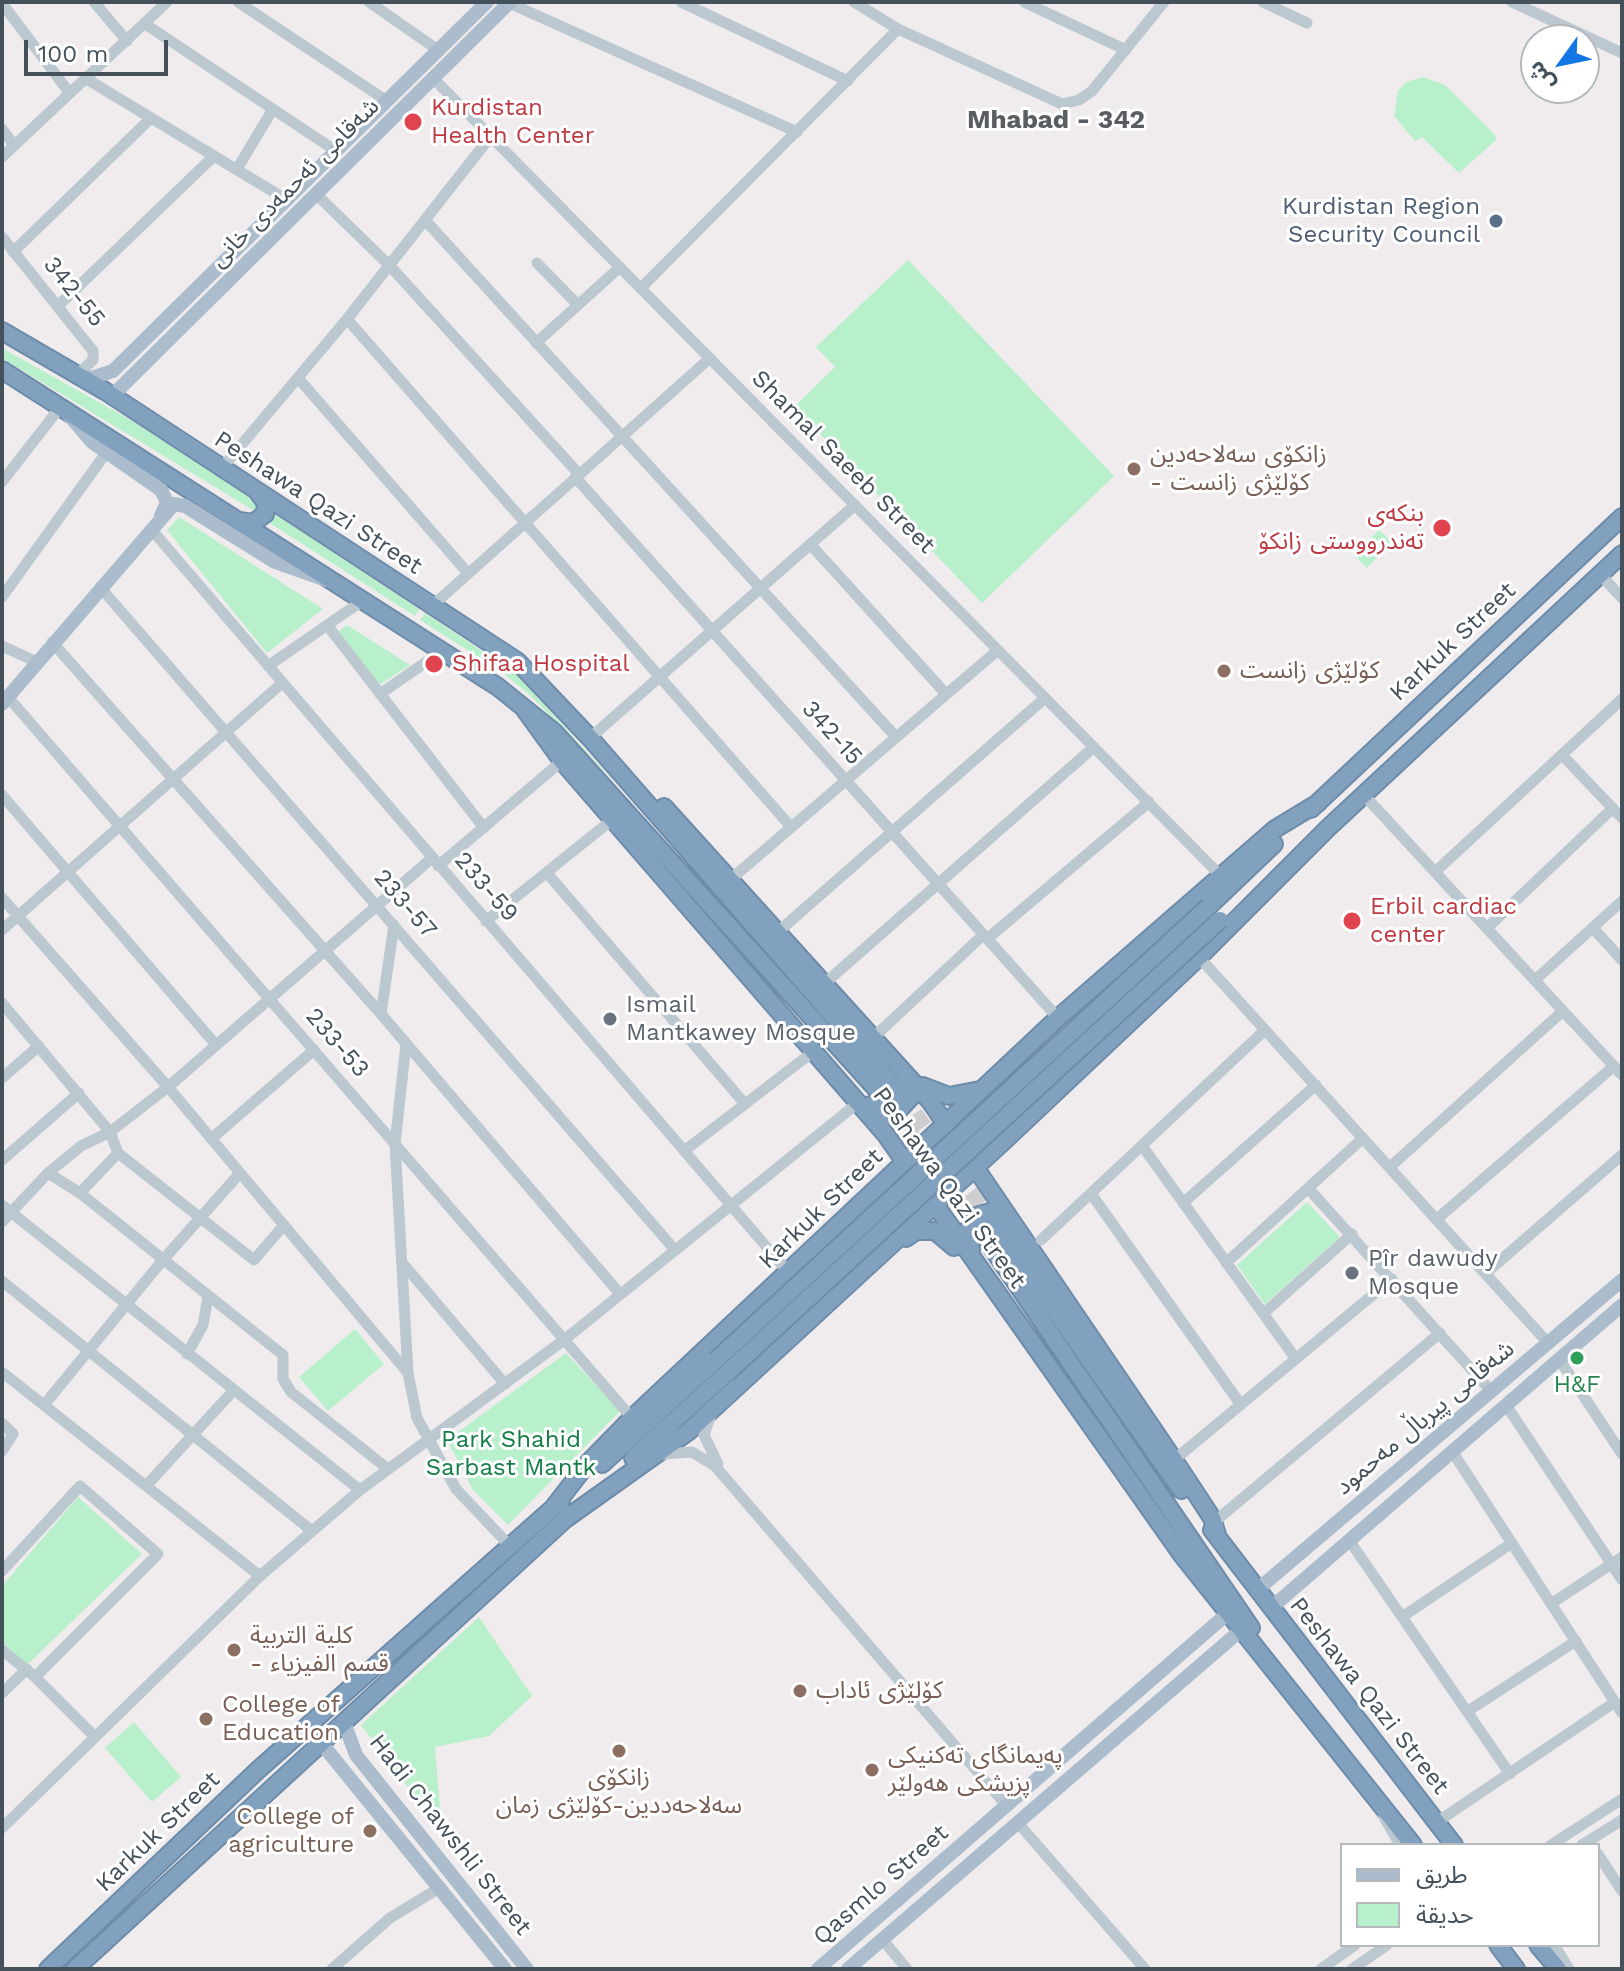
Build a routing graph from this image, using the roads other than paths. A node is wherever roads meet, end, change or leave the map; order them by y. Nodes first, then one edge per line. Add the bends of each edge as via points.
1 (94, 2) edge
2 (167, 2) edge
3 (238, 2) edge
4 (369, 2) edge
5 (487, 2) edge
6 (509, 2) edge
7 (681, 2) edge
8 (854, 2) edge
9 (1024, 2) edge
10 (1164, 2) edge
11 (1263, 2) edge
12 (1512, 2) edge
13 (2, 3) edge
14 (875, 6) edge
15 (1307, 23) dead end
16 (145, 24) junction
17 (898, 29) junction
18 (127, 41) junction
19 (438, 50) junction
20 (1126, 50) junction
21 (1622, 53) edge
22 (85, 78) junction
23 (433, 78) junction
24 (848, 81) junction
25 (68, 91) junction
26 (387, 101) junction
27 (273, 109) junction
28 (151, 118) junction
29 (2, 129) edge
30 (797, 132) junction
31 (491, 136) junction
32 (14, 145) junction
33 (336, 151) junction
34 (214, 156) junction
35 (2, 157) edge
36 (237, 169) junction
37 (316, 194) junction
38 (287, 200) junction
39 (425, 220) junction
40 (2, 237) edge
41 (13, 252) junction
42 (537, 263) dead end
43 (390, 266) junction
44 (620, 267) junction
45 (641, 288) junction
46 (578, 305) junction
47 (58, 306) junction
48 (347, 319) junction
49 (2, 331) edge
50 (536, 343) junction
51 (710, 358) junction
52 (2, 370) edge
53 (82, 377) junction
54 (298, 378) junction
55 (112, 396) junction
56 (62, 407) junction
57 (622, 435) junction
58 (106, 453) junction
59 (222, 468) junction
60 (577, 475) junction
61 (2, 482) edge
62 (256, 490) junction
63 (855, 505) junction
64 (161, 517) junction
65 (1622, 517) edge
66 (239, 521) junction
67 (523, 523) junction
68 (151, 529) junction
69 (811, 545) junction
70 (1622, 554) edge
71 (467, 572) junction
72 (1600, 574) junction
73 (1560, 575) junction
74 (333, 582) junction
75 (100, 587) junction
76 (762, 587) junction
77 (1578, 596) junction
78 (2, 597) edge
79 (1622, 598) edge
80 (362, 601) junction
81 (432, 606) junction
82 (1522, 609) junction
83 (327, 625) junction
84 (1543, 628) junction
85 (712, 631) junction
86 (52, 642) junction
87 (2, 646) edge
88 (998, 650) junction
89 (442, 651) junction
90 (37, 662) junction
91 (268, 666) junction
92 (659, 678) junction
93 (282, 683) junction
94 (380, 694) junction
95 (946, 694) junction
96 (1045, 698) junction
97 (5, 700) edge
98 (1620, 705) edge
99 (525, 710) junction
100 (227, 731) junction
101 (896, 737) junction
102 (590, 738) junction
103 (1094, 747) junction
104 (1562, 755) junction
105 (562, 761) junction
106 (173, 777) junction
107 (845, 781) junction
108 (2, 795) edge
109 (1364, 795) junction
110 (1149, 802) junction
111 (1318, 803) junction
112 (1613, 808) junction
113 (1622, 818) edge
114 (613, 819) junction
115 (120, 826) junction
116 (791, 827) junction
117 (484, 828) junction
118 (1328, 828) junction
119 (891, 832) junction
120 (435, 862) junction
121 (68, 872) junction
122 (1435, 872) junction
123 (547, 873) junction
124 (1221, 876) junction
125 (731, 879) junction
126 (938, 884) junction
127 (2, 898) edge
128 (1622, 901) edge
129 (377, 906) junction
130 (18, 916) junction
131 (486, 921) junction
132 (394, 925) junction
133 (1487, 928) junction
134 (1593, 928) junction
135 (2, 930) edge
136 (779, 931) junction
137 (985, 937) junction
138 (324, 951) junction
139 (1199, 957) junction
140 (1622, 960) edge
141 (1535, 980) junction
142 (824, 984) junction
143 (270, 999) junction
144 (4, 1009) edge
145 (1563, 1011) junction
146 (381, 1014) junction
147 (1058, 1018) junction
148 (1265, 1030) junction
149 (874, 1037) junction
150 (406, 1044) junction
151 (216, 1045) junction
152 (39, 1046) junction
153 (314, 1050) junction
154 (817, 1054) junction
155 (892, 1056) junction
156 (903, 1069) junction
157 (1005, 1069) junction
158 (1618, 1071) edge
159 (2, 1078) edge
160 (988, 1085) junction
161 (1316, 1085) junction
162 (168, 1087) junction
163 (79, 1093) junction
164 (859, 1102) junction
165 (745, 1104) junction
166 (1042, 1105) junction
167 (945, 1131) junction
168 (110, 1132) junction
169 (886, 1135) junction
170 (1363, 1138) junction
171 (211, 1139) junction
172 (1004, 1141) junction
173 (395, 1144) junction
174 (1143, 1147) junction
175 (684, 1151) junction
176 (118, 1153) junction
177 (1622, 1155) edge
178 (2, 1160) edge
179 (909, 1162) junction
180 (940, 1165) junction
181 (971, 1167) junction
182 (1390, 1167) junction
183 (48, 1173) junction
184 (240, 1173) junction
185 (887, 1177) junction
186 (1308, 1188) junction
187 (80, 1193) junction
188 (1092, 1195) junction
189 (935, 1197) junction
190 (1183, 1203) junction
191 (731, 1206) junction
192 (6, 1208) edge
193 (846, 1217) junction
194 (200, 1218) junction
195 (1437, 1219) junction
196 (1013, 1221) junction
197 (2, 1222) edge
198 (284, 1225) junction
199 (1352, 1234) junction
200 (1036, 1244) junction
201 (887, 1249) junction
202 (675, 1250) junction
203 (162, 1261) junction
204 (1226, 1263) junction
205 (404, 1265) junction
206 (864, 1269) junction
207 (789, 1273) junction
208 (1486, 1273) junction
209 (983, 1277) junction
210 (1392, 1279) junction
211 (1622, 1280) edge
212 (2, 1281) edge
213 (620, 1294) junction
214 (208, 1297) junction
215 (126, 1306) junction
216 (1264, 1313) junction
217 (1620, 1313) edge
218 (1440, 1333) junction
219 (564, 1340) junction
220 (1548, 1343) junction
221 (89, 1350) junction
222 (187, 1354) junction
223 (1296, 1359) junction
224 (1559, 1359) junction
225 (2, 1372) edge
226 (408, 1373) junction
227 (505, 1384) junction
228 (233, 1391) junction
229 (1491, 1391) junction
230 (719, 1402) junction
231 (44, 1405) junction
232 (1241, 1405) junction
233 (1506, 1405) junction
234 (632, 1418) junction
235 (2, 1423) edge
236 (192, 1432) junction
237 (426, 1439) junction
238 (2, 1451) edge
239 (1452, 1451) junction
240 (1622, 1454) edge
241 (1174, 1460) junction
242 (640, 1463) junction
243 (388, 1469) junction
244 (729, 1481) junction
245 (146, 1486) junction
246 (360, 1490) junction
247 (558, 1514) junction
248 (1216, 1530) junction
249 (312, 1531) junction
250 (1349, 1540) junction
251 (1512, 1543) junction
252 (509, 1545) junction
253 (1295, 1558) junction
254 (1617, 1561) edge
255 (2, 1571) edge
256 (1309, 1575) junction
257 (260, 1576) junction
258 (1622, 1580) edge
259 (1257, 1590) junction
260 (1552, 1603) junction
261 (1271, 1608) junction
262 (1227, 1614) junction
263 (1402, 1617) junction
264 (1241, 1630) junction
265 (1576, 1641) junction
266 (2, 1650) edge
267 (31, 1673) junction
268 (1156, 1676) junction
269 (1280, 1676) junction
270 (1170, 1692) junction
271 (2, 1693) edge
272 (1618, 1707) edge
273 (1468, 1711) junction
274 (345, 1725) junction
275 (94, 1736) junction
276 (322, 1744) junction
277 (352, 1749) junction
278 (338, 1760) junction
279 (1510, 1774) junction
280 (1365, 1786) junction
281 (1622, 1799) edge
282 (1006, 1805) junction
283 (1622, 1820) edge
284 (1437, 1822) junction
285 (1018, 1823) junction
286 (2, 1828) edge
287 (1399, 1843) edge
288 (1411, 1843) edge
289 (1453, 1843) edge
290 (1554, 1843) edge
291 (1589, 1843) edge
292 (1600, 1857) edge
293 (441, 1887) junction
294 (1622, 1891) edge
295 (902, 1894) junction
296 (475, 1903) junction
297 (915, 1911) junction
298 (463, 1916) junction
299 (490, 1922) junction
300 (477, 1934) junction
301 (882, 1939) junction
302 (1352, 1947) edge
303 (1384, 1947) edge
304 (1500, 1947) edge
305 (1540, 1947) edge
306 (1555, 1947) edge
307 (48, 1969) edge
308 (75, 1969) edge
309 (332, 1969) edge
310 (505, 1969) edge
311 (527, 1969) edge
312 (818, 1969) edge
313 (848, 1969) edge
314 (907, 1969) edge
315 (1145, 1969) edge
316 (1321, 1969) edge
317 (1352, 1969) edge
318 (1516, 1969) edge
319 (1558, 1969) edge
320 (1569, 1969) edge

1 - 18 street
2 - 16 street
3 - 26 street
4 - 19 street
5 - 19 main road, شەقامی ئەحمەدی خانی
6 - 23 main road, شەقامی ئەحمەدی خانی
6 - 30 street
7 - 24 street
8 - 14 street
9 - 20 street
10 - 20 street
11 - 15 street
12 - 21 street
13 - 25 street
14 - 17 street
16 - 18 street
16 - 27 street
17 - 20 street via 1062,104 1086,96
17 - 24 street
18 - 22 street
19 - 26 main road, شەقامی ئەحمەدی خانی
22 - 25 street
22 - 28 street
23 - 31 street, Shamal Saeeb Street
23 - 37 main road, شەقامی ئەحمەدی خانی
24 - 30 street
25 - 32 street
26 - 33 main road, شەقامی ئەحمەدی خانی
27 - 33 street
27 - 36 street
28 - 34 street
28 - 41 street
29 - 32 street
30 - 45 street
31 - 39 street
31 - 44 street, Shamal Saeeb Street
32 - 35 street
33 - 38 main road, شەقامی ئەحمەدی خانی
34 - 36 street
34 - 47 street
36 - 38 street
37 - 43 street, 342-15
37 - 55 main road, شەقامی ئەحمەدی خانی
38 - 53 main road, شەقامی ئەحمەدی خانی via 113,371
39 - 43 street
39 - 50 street
40 - 41 street, 342-55
41 - 47 street, 342-55
42 - 46 street
43 - 48 street
43 - 60 street, 342-15
44 - 45 street, Shamal Saeeb Street
44 - 46 street
45 - 51 street, Shamal Saeeb Street
46 - 50 street
47 - 53 street, 342-55 via 93,351
48 - 54 street
48 - 67 street
49 - 53 highway, Peshawa Qazi Street
50 - 57 street
51 - 57 street
51 - 63 street, Shamal Saeeb Street
52 - 56 highway, Peshawa Qazi Street
53 - 55 highway, Peshawa Qazi Street
54 - 59 street
54 - 71 street
55 - 59 highway, Peshawa Qazi Street
56 - 58 main road
56 - 61 street
56 - 66 highway, Peshawa Qazi Street
57 - 60 street
57 - 76 street
58 - 64 main road via 161,490 167,502
58 - 78 street
59 - 62 highway, Peshawa Qazi Street
60 - 67 street
60 - 85 street, 342-15
62 - 66 highway via 266,503 265,514 253,523
62 - 81 highway, Peshawa Qazi Street
63 - 69 street
63 - 88 street, Shamal Saeeb Street
64 - 68 main road
64 - 74 main road via 181,504 275,562
65 - 73 highway, Karkuk Street
66 - 74 highway, Peshawa Qazi Street
67 - 71 street
67 - 92 street
68 - 75 main road
68 - 91 street, 233-59
69 - 76 street
69 - 95 street
70 - 72 highway, Karkuk Street
71 - 81 street
72 - 77 highway, Karkuk Street
72 - 79 street
73 - 77 highway via 1558,593 1565,599
73 - 82 highway, Karkuk Street
74 - 80 highway, Peshawa Qazi Street
75 - 86 main road
75 - 100 street, 233-57
76 - 85 street
76 - 101 street
77 - 84 highway, Karkuk Street
80 - 83 street
80 - 89 highway, Peshawa Qazi Street
81 - 102 highway, Peshawa Qazi Street via 517,661
82 - 84 highway via 1535,604 1542,608 1547,616
82 - 111 highway, Karkuk Street
83 - 91 street
83 - 94 street
84 - 109 highway, Karkuk Street
85 - 92 street
85 - 107 street, 342-15
86 - 90 main road
86 - 106 street
87 - 90 street
88 - 95 street
88 - 96 street, Shamal Saeeb Street
89 - 94 street
89 - 99 highway, Peshawa Qazi Street
90 - 97 main road
91 - 93 street, 233-59
92 - 102 street
92 - 116 street
93 - 100 street
93 - 120 street, 233-59
94 - 117 street
95 - 101 street
96 - 103 street, Shamal Saeeb Street
96 - 119 street
97 - 115 street, 233-53
98 - 104 street
99 - 102 highway, Peshawa Qazi Street via 554,732 895,1098
99 - 105 highway, Peshawa Qazi Street
100 - 106 street
100 - 129 street, 233-57
101 - 107 street
102 - 125 highway, Peshawa Qazi Street via 630,770
103 - 110 street, Shamal Saeeb Street
103 - 126 street
104 - 112 street
104 - 122 street
105 - 114 highway, Peshawa Qazi Street
105 - 117 street
106 - 115 street
106 - 138 street
107 - 116 street
107 - 119 street, 342-15
108 - 121 street
109 - 118 highway, Karkuk Street
109 - 122 street
110 - 124 street, Shamal Saeeb Street
110 - 137 street
111 - 124 highway, Karkuk Street via 1275,829
111 - 247 highway, Karkuk Street, bridge via 716,1360
112 - 113 street
112 - 133 street
114 - 123 street
114 - 154 highway, Peshawa Qazi Street
115 - 121 street
115 - 143 street, 233-53
116 - 125 street
117 - 120 street
118 - 139 highway, Karkuk Street
118 - 247 highway, Karkuk Street, bridge via 1220,920 727,1373
119 - 126 street, 342-15
119 - 136 street
120 - 129 street
120 - 131 street, 233-59
121 - 130 street
121 - 151 street
122 - 133 street
123 - 131 street
123 - 165 street
124 - 147 highway, Karkuk Street
125 - 136 highway, Peshawa Qazi Street
126 - 137 street, 342-15
126 - 142 street
127 - 130 street
128 - 134 street
129 - 132 street, 233-57
129 - 138 street
130 - 135 street
130 - 162 street
131 - 175 street, 233-59
132 - 146 street
132 - 202 street, 233-57
133 - 141 street
134 - 140 street
134 - 141 street
136 - 142 highway, Peshawa Qazi Street
137 - 147 street, 342-15
137 - 149 street
138 - 143 street
138 - 146 street
139 - 148 street
139 - 166 highway, Karkuk Street
141 - 145 street
142 - 149 highway, Peshawa Qazi Street
143 - 151 street
143 - 153 street, 233-53
144 - 152 street
145 - 158 street
145 - 182 street
146 - 150 street
147 - 157 highway, Karkuk Street
148 - 161 street
148 - 174 street
149 - 155 highway, Peshawa Qazi Street
150 - 173 street
150 - 213 street
151 - 162 street
152 - 159 street
152 - 163 street
153 - 171 street
153 - 173 street, 233-53
154 - 155 highway via 887,1117 914,1093
154 - 164 highway, Peshawa Qazi Street
154 - 165 street
155 - 156 highway, Peshawa Qazi Street
156 - 160 highway via 941,1095 963,1096
156 - 167 highway, Peshawa Qazi Street
157 - 160 highway, Karkuk Street
157 - 166 highway via 991,1093 998,1111 1016,1119
158 - 195 street
160 - 167 highway, Karkuk Street
161 - 170 street
161 - 190 street
162 - 168 street
162 - 171 street
163 - 168 street
163 - 178 street
164 - 169 highway, Peshawa Qazi Street
164 - 191 street
165 - 175 street
166 - 172 highway, Karkuk Street
167 - 179 highway, Karkuk Street
167 - 180 highway
167 - 181 highway, Peshawa Qazi Street
168 - 176 street
168 - 183 street via 81,1146
169 - 179 highway, Peshawa Qazi Street
169 - 185 highway via 895,1162
170 - 182 street
170 - 186 street
171 - 184 street
172 - 181 highway, Karkuk Street
172 - 196 highway via 994,1177
173 - 205 street
173 - 219 street, 233-53
174 - 188 street
174 - 190 street
175 - 191 street, 233-59
176 - 187 street
176 - 194 street
177 - 208 street
179 - 180 highway
179 - 185 highway
179 - 189 highway, Peshawa Qazi Street
180 - 181 highway
180 - 189 highway
181 - 189 highway
181 - 196 highway, Peshawa Qazi Street
182 - 195 street
183 - 187 street
183 - 192 street
184 - 194 street
184 - 198 street
185 - 193 highway, Karkuk Street
186 - 199 street
186 - 204 street
187 - 203 street
188 - 200 street
188 - 232 street
189 - 201 highway, Karkuk Street
189 - 209 highway, Peshawa Qazi Street
190 - 204 street
191 - 202 street
191 - 207 street, 233-59
192 - 197 street
192 - 215 street
193 - 206 highway via 871,1212 886,1228 884,1246
193 - 207 highway, Karkuk Street
194 - 198 street via 254,1260
194 - 203 street
195 - 208 street
196 - 200 highway
198 - 226 street
199 - 210 street
199 - 216 street
200 - 209 highway via 1002,1215 989,1211 976,1216 966,1238
200 - 241 highway, Peshawa Qazi Street
201 - 206 highway, Karkuk Street
201 - 209 highway via 916,1231 935,1231
202 - 213 street
203 - 214 street
203 - 215 street
204 - 216 street
205 - 226 street
205 - 227 street
206 - 230 highway, Karkuk Street
207 - 234 highway, Karkuk Street
208 - 220 street
209 - 262 highway, Peshawa Qazi Street
210 - 218 street
210 - 223 street
211 - 220 main road, شەقامی پیرباڵ مەحمود
212 - 221 street
213 - 219 street
214 - 222 street via 203,1325
214 - 243 street via 283,1355 283,1379 291,1392
215 - 221 street
215 - 222 street
216 - 223 street
217 - 224 main road, شەقامی پیرباڵ مەحمود
218 - 229 street
218 - 248 street
219 - 227 street
219 - 234 street, 233-53
220 - 229 main road, شەقامی پیرباڵ مەحمود
221 - 231 street
221 - 236 street
222 - 228 street
223 - 232 street
224 - 233 main road, شەقامی پیرباڵ مەحمود
224 - 240 street
225 - 231 street
226 - 237 street
227 - 237 street
228 - 236 street
228 - 246 street
229 - 253 main road, شەقامی پیرباڵ مەحمود
230 - 242 highway, Karkuk Street via 689,1431
230 - 244 street via 704,1435
231 - 245 street
232 - 241 street
233 - 239 main road, شەقامی پیرباڵ مەحمود
233 - 254 street
234 - 247 highway, Karkuk Street via 587,1464
235 - 238 street via 13,1434
236 - 245 street
236 - 249 street
237 - 243 street
237 - 252 street via 456,1489
239 - 250 main road, شەقامی پیرباڵ مەحمود
239 - 251 street
241 - 248 highway, Peshawa Qazi Street
242 - 244 street via 687,1451 705,1457
242 - 247 highway, Karkuk Street
243 - 246 street
244 - 282 street
245 - 257 street
246 - 249 street
247 - 252 highway, Karkuk Street
247 - 274 highway, Karkuk Street
248 - 259 highway, Peshawa Qazi Street
248 - 269 highway, Peshawa Qazi Street via 990,1231
249 - 257 street
250 - 256 main road, شەقامی پیرباڵ مەحمود
250 - 263 street
251 - 260 street
251 - 263 street
252 - 307 highway, Karkuk Street via 258,1770
253 - 256 main road
253 - 259 main road, شەقامی پیرباڵ مەحمود
254 - 258 street
254 - 260 street
255 - 267 street via 80,1486 158,1554
256 - 261 main road, شەقامی پیرباڵ مەحمود
257 - 275 street
259 - 261 highway, Peshawa Qazi Street
260 - 265 street
261 - 284 highway, Peshawa Qazi Street
262 - 264 highway, Peshawa Qazi Street
262 - 268 main road, Qasmlo Street
263 - 273 street
264 - 269 highway, Peshawa Qazi Street
264 - 270 main road, Qasmlo Street
265 - 272 street
265 - 273 street
266 - 267 street
267 - 271 street
267 - 275 street
268 - 270 main road via 1166,1681
268 - 282 main road, Qasmlo Street
269 - 280 highway, Peshawa Qazi Street
270 - 285 main road, Qasmlo Street
272 - 279 street
273 - 279 street
274 - 276 highway, Karkuk Street
274 - 277 main road, Hadi Chawshli Street
275 - 286 street
276 - 278 main road, Hadi Chawshli Street
276 - 308 highway, Karkuk Street
277 - 278 main road
277 - 296 main road, Hadi Chawshli Street
278 - 293 main road, Hadi Chawshli Street
279 - 284 street
280 - 287 street
280 - 288 highway, Peshawa Qazi Street
281 - 290 street
282 - 295 main road, Qasmlo Street
283 - 291 street
284 - 289 highway, Peshawa Qazi Street
285 - 297 main road, Qasmlo Street
285 - 315 street
292 - 294 street
293 - 298 main road, Hadi Chawshli Street
293 - 309 street via 390,1918
295 - 297 main road
295 - 312 main road, Qasmlo Street
296 - 298 main road
296 - 299 main road, Hadi Chawshli Street
297 - 301 main road, Qasmlo Street
298 - 300 main road, Hadi Chawshli Street
299 - 300 main road
299 - 311 main road, Hadi Chawshli Street
300 - 310 main road, Hadi Chawshli Street
301 - 313 main road, Qasmlo Street
301 - 314 street
302 - 316 street
303 - 317 street
304 - 318 highway
305 - 319 highway
306 - 320 street

